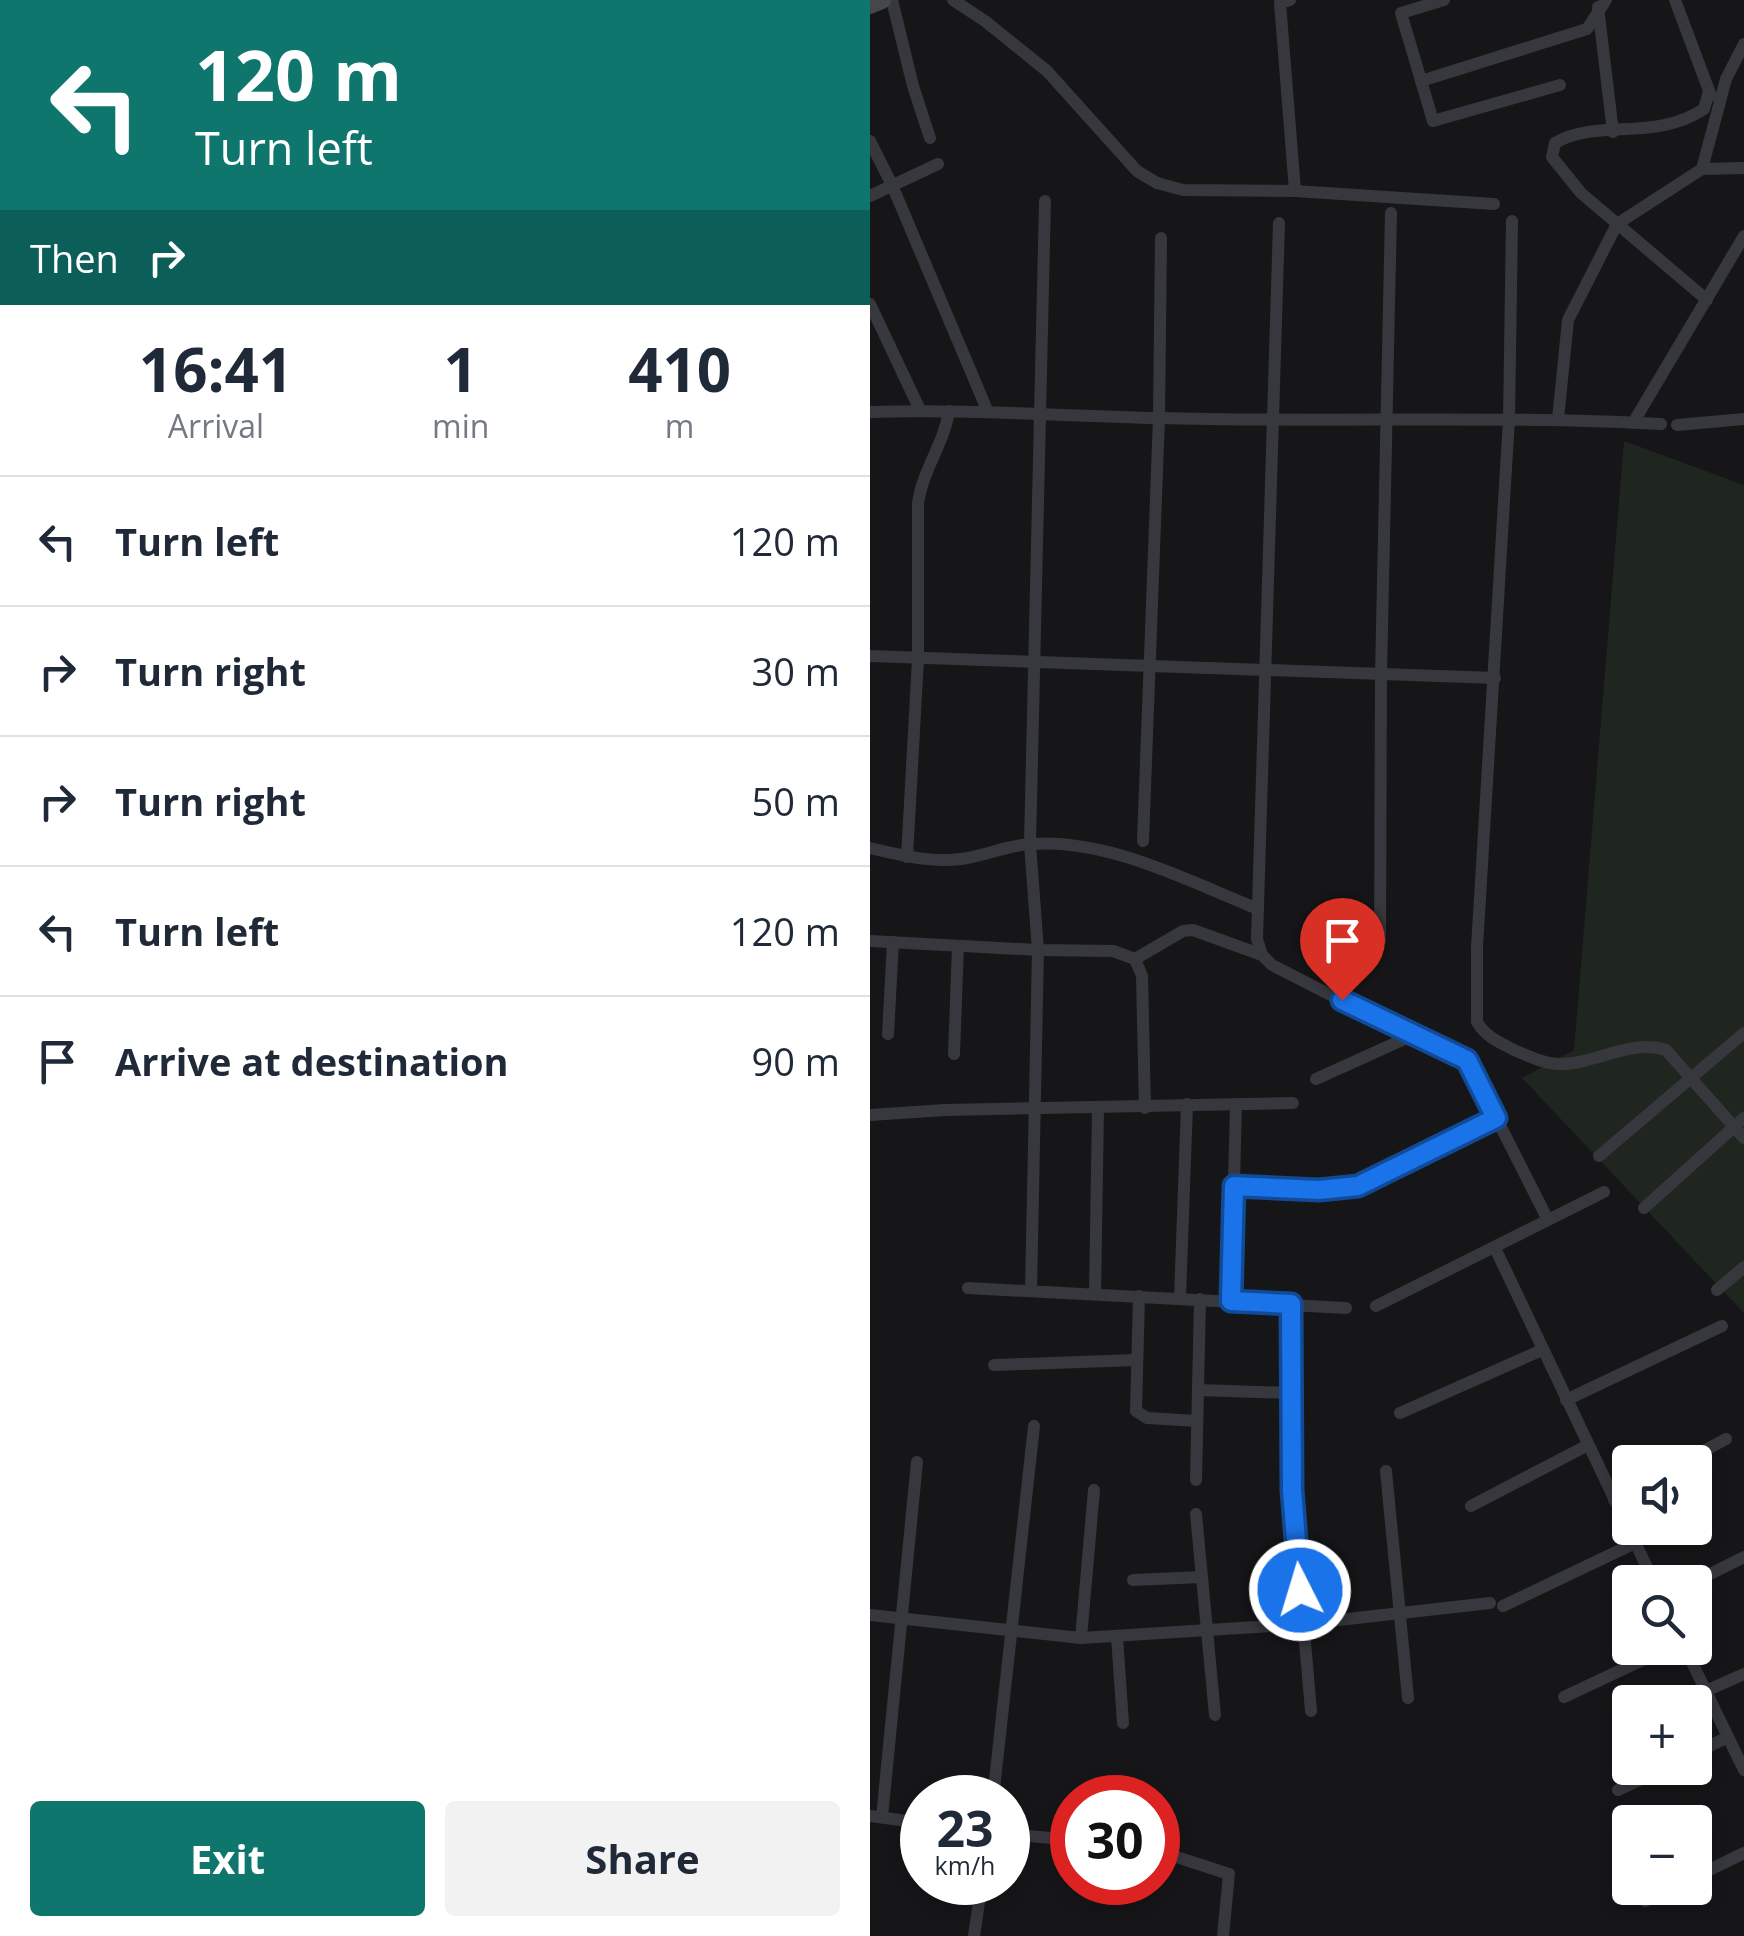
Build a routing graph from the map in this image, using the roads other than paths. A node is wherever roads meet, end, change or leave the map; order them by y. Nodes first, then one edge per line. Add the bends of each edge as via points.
1 (882, 0) edge
2 (892, 0) edge
3 (953, 0) edge
4 (1290, 0) edge
5 (1444, 0) edge
6 (1675, 0) edge
7 (1600, 3) edge
8 (870, 5) edge
9 (1744, 44) edge
10 (1421, 81) junction
11 (1560, 85) dead end
12 (1709, 90) junction
13 (1718, 113) junction
14 (1613, 132) junction
15 (930, 138) dead end
16 (870, 141) edge
17 (938, 164) dead end
18 (1744, 168) edge
19 (1702, 169) junction
20 (892, 186) junction
21 (1295, 191) junction
22 (870, 196) edge
23 (1046, 201) dead end
24 (1494, 204) dead end
25 (1391, 213) dead end
26 (1512, 221) dead end
27 (1279, 223) dead end
28 (1617, 224) junction
29 (1744, 236) edge
30 (1162, 238) dead end
31 (1707, 300) junction
32 (870, 304) edge
33 (920, 410) junction
34 (948, 411) junction
35 (870, 412) edge
36 (988, 412) junction
37 (1042, 412) junction
38 (1159, 418) junction
39 (1744, 418) edge
40 (1274, 419) junction
41 (1386, 419) junction
42 (1509, 419) junction
43 (1558, 419) junction
44 (1633, 422) junction
45 (1661, 424) dead end
46 (1677, 425) dead end
47 (870, 656) edge
48 (918, 659) junction
49 (1036, 662) junction
50 (1148, 666) junction
51 (1265, 668) junction
52 (1381, 674) junction
53 (1495, 678) junction
54 (1143, 841) dead end
55 (1030, 844) junction
56 (870, 848) edge
57 (906, 857) junction
58 (1258, 908) junction
59 (870, 941) edge
60 (1380, 941) dead end
61 (892, 942) junction
62 (958, 946) junction
63 (1038, 950) junction
64 (1262, 955) junction
65 (1135, 959) junction
66 (1744, 1033) edge
67 (888, 1034) dead end
68 (1411, 1036) junction
69 (954, 1054) dead end
70 (1692, 1078) junction
71 (1316, 1079) dead end
72 (1186, 1104) junction
73 (1236, 1104) junction
74 (1293, 1104) dead end
75 (1036, 1108) junction
76 (1145, 1108) junction
77 (1098, 1109) junction
78 (870, 1115) edge
79 (1496, 1118) junction
80 (1741, 1128) edge
81 (1599, 1156) dead end
82 (1234, 1186) junction
83 (1604, 1192) dead end
84 (1644, 1208) dead end
85 (1548, 1220) junction
86 (1495, 1248) junction
87 (1744, 1267) edge
88 (968, 1288) dead end
89 (1717, 1290) dead end
90 (1031, 1292) junction
91 (1094, 1294) junction
92 (1139, 1296) junction
93 (1180, 1298) junction
94 (1200, 1299) junction
95 (1231, 1301) junction
96 (1291, 1304) junction
97 (1376, 1306) dead end
98 (1346, 1308) dead end
99 (1722, 1326) dead end
100 (1542, 1350) junction
101 (1137, 1360) junction
102 (994, 1364) dead end
103 (1198, 1390) junction
104 (1291, 1393) junction
105 (1566, 1400) junction
106 (1400, 1413) dead end
107 (1198, 1421) junction
108 (1034, 1426) dead end
109 (1726, 1440) dead end
110 (1588, 1445) junction
111 (1712, 1447) edge
112 (918, 1462) dead end
113 (1386, 1470) dead end
114 (1196, 1480) dead end
115 (1094, 1490) dead end
116 (1612, 1496) edge
117 (1472, 1506) dead end
118 (1196, 1514) dead end
119 (1631, 1545) edge
120 (1744, 1557) edge
121 (1712, 1573) edge
122 (1202, 1577) junction
123 (1133, 1580) dead end
124 (870, 1615) edge
125 (1399, 1615) junction
126 (904, 1619) junction
127 (1303, 1624) junction
128 (1011, 1632) junction
129 (1206, 1632) junction
130 (1117, 1637) junction
131 (1082, 1638) junction
132 (1632, 1665) edge
133 (1744, 1674) edge
134 (1712, 1688) edge
135 (1564, 1697) dead end
136 (1408, 1698) dead end
137 (1712, 1704) edge
138 (1311, 1711) dead end
139 (1215, 1715) dead end
140 (1123, 1723) dead end
141 (1728, 1737) junction
142 (1712, 1745) edge
143 (1744, 1770) edge
144 (995, 1775) edge
145 (1629, 1785) edge
146 (1618, 1790) dead end
147 (876, 1817) edge
148 (1744, 1853) edge
149 (1180, 1858) edge
150 (1712, 1868) edge
151 (979, 1905) edge
152 (974, 1936) edge
153 (1223, 1936) edge

1 - 8 main road
2 - 15 street
3 - 21 street via 1047,71 1138,171 1157,183 1183,190
4 - 21 street via 1280,3
5 - 10 street via 1401,13
6 - 12 street
7 - 10 street via 1588,30
7 - 14 street
9 - 13 street
10 - 11 street via 1433,121
12 - 13 street
12 - 14 street via 1704,109 1685,121
13 - 19 street
14 - 28 street via 1569,135 1555,143 1552,157
16 - 20 street
17 - 20 street
18 - 19 street
19 - 28 street
20 - 22 street
20 - 36 street
21 - 24 street
23 - 37 street
25 - 41 street
26 - 42 street
27 - 40 street
28 - 31 street
28 - 43 street via 1568,320
29 - 31 street
30 - 38 street
31 - 44 street
32 - 33 street
33 - 34 street
33 - 35 street
34 - 36 street
34 - 48 street via 920,492
36 - 37 street
37 - 38 street
37 - 49 street
38 - 40 street
38 - 50 street
39 - 46 street
40 - 41 street
40 - 51 street
41 - 42 street
41 - 52 street
42 - 43 street
42 - 53 street
43 - 44 street
44 - 45 street
47 - 48 street
48 - 49 street
48 - 57 street
49 - 50 street
49 - 55 street
50 - 51 street
50 - 54 street
51 - 52 street
51 - 58 street
52 - 53 street
52 - 60 street
53 - 70 street via 1477,1022 1491,1039 1554,1064 1656,1046
55 - 57 street via 964,858
55 - 58 street via 1093,848
55 - 63 street
56 - 57 street
58 - 64 street
59 - 61 street
61 - 62 street
61 - 67 street
62 - 63 street
62 - 69 street
63 - 65 street via 1113,950
63 - 75 street
64 - 65 street via 1193,930
64 - 68 street
65 - 76 street via 1142,976
66 - 70 street
68 - 71 street
68 - 79 street via 1467,1060
70 - 80 street
70 - 81 street
72 - 73 street
72 - 76 street
72 - 93 street
73 - 74 street
73 - 82 street
75 - 77 street
75 - 78 street
75 - 90 street
76 - 77 street
77 - 91 street
79 - 82 street via 1358,1186
79 - 85 street
80 - 84 street
82 - 95 street
83 - 85 street
85 - 86 street
86 - 97 street
86 - 100 street
87 - 89 street
88 - 90 street
90 - 91 street
91 - 92 street
92 - 93 street
92 - 101 street
93 - 94 street
94 - 95 street
94 - 103 street
95 - 96 street
96 - 98 street
96 - 104 street
99 - 105 street
100 - 105 street
100 - 106 street
101 - 102 street
101 - 107 street via 1140,1416
103 - 104 street
103 - 107 street
104 - 127 street
105 - 110 street
107 - 114 street
108 - 128 street
109 - 111 street
110 - 116 street
110 - 117 street
112 - 126 street
113 - 125 street
115 - 131 street
118 - 122 street
119 - 125 street via 1496,1605
120 - 121 street
122 - 123 street
122 - 129 street
124 - 126 street
125 - 127 street
125 - 136 street
126 - 128 street
126 - 147 street
127 - 129 street
127 - 138 street
128 - 131 street
128 - 144 street
129 - 130 street
129 - 139 street
130 - 131 street
130 - 140 street
132 - 135 street
133 - 134 street
137 - 141 street
141 - 142 street
141 - 143 street
145 - 146 street
148 - 150 street
149 - 153 street via 1229,1874
151 - 152 street

